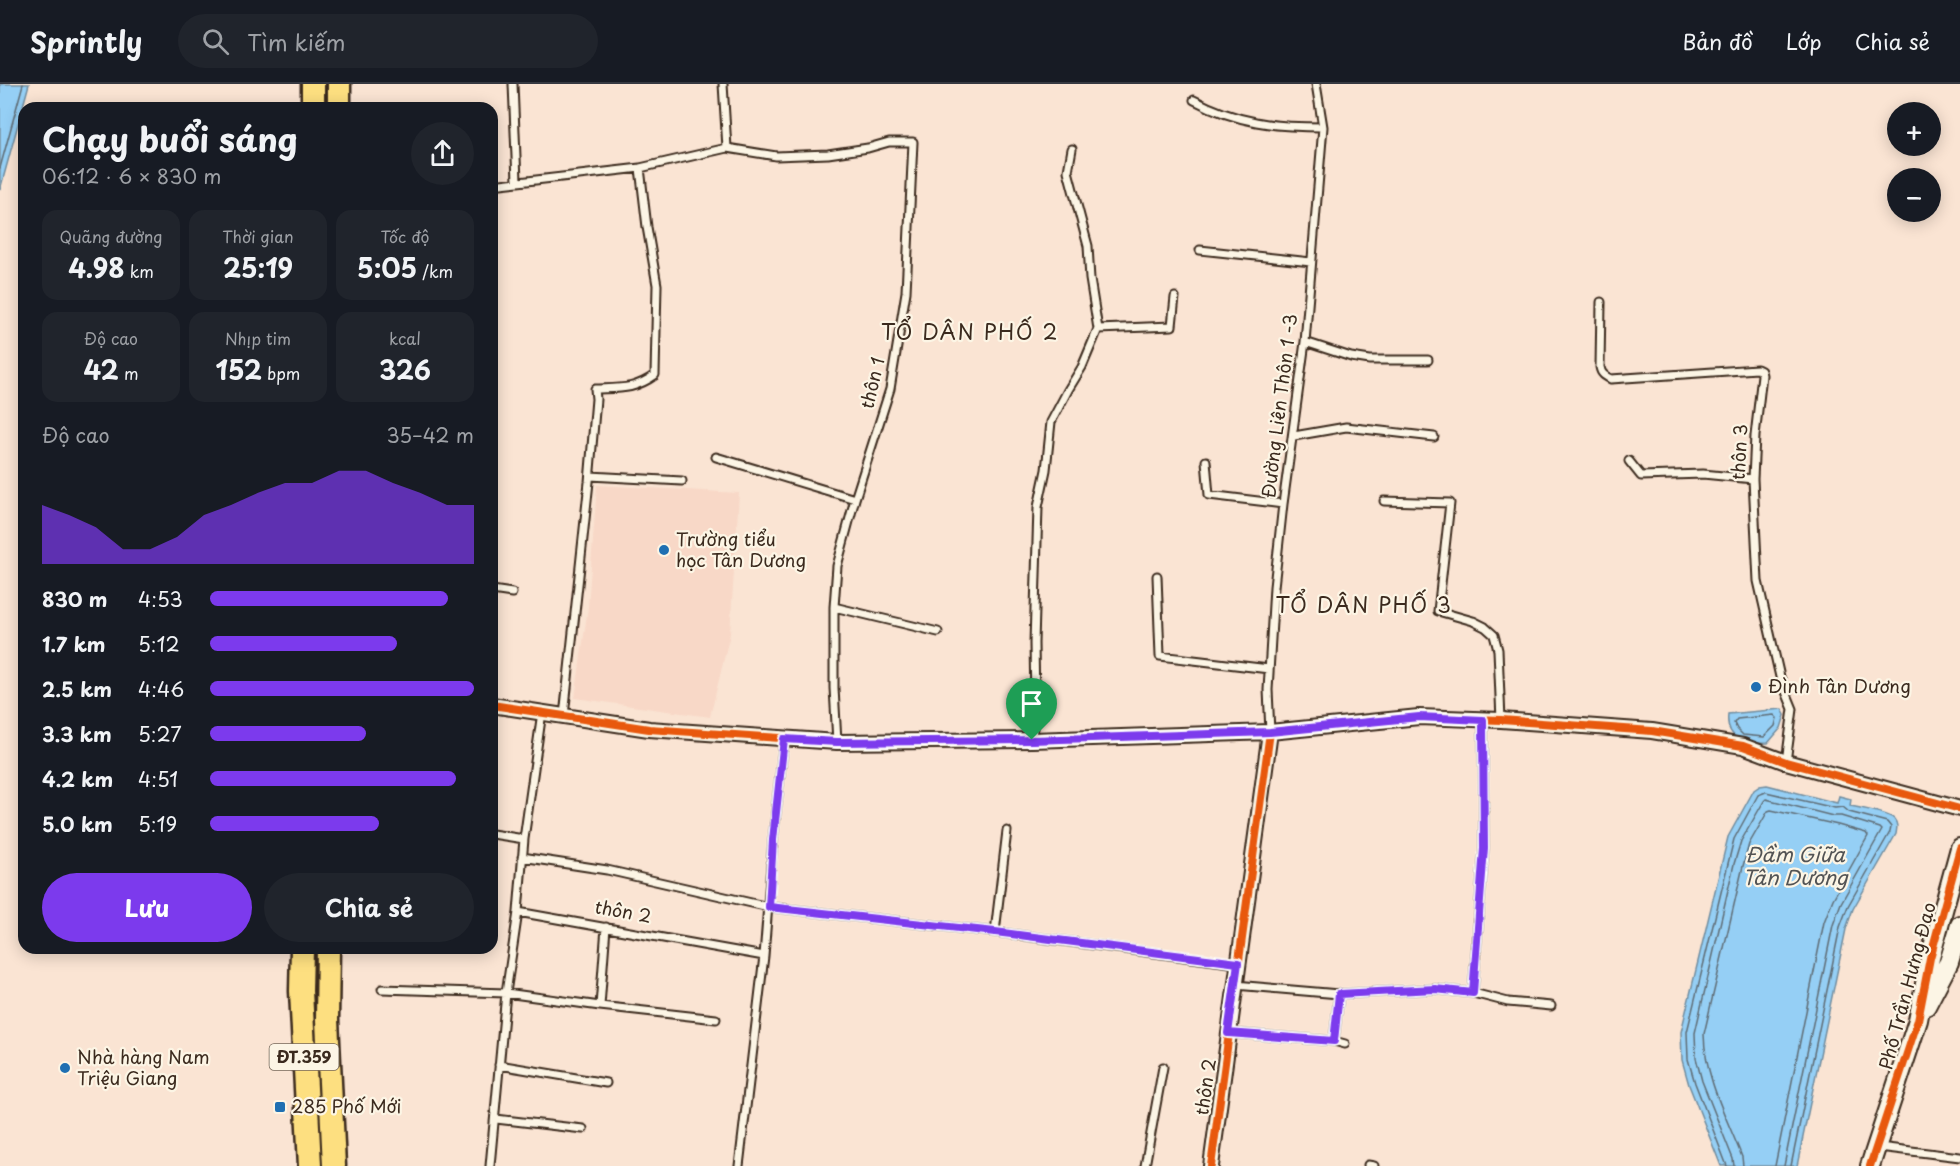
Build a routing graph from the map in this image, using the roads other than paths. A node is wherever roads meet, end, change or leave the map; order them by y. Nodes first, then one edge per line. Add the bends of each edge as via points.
1 (313, 84) edge
2 (339, 84) edge
3 (513, 84) edge
4 (723, 84) edge
5 (1316, 84) edge
6 (1194, 100) dead end
7 (313, 102) edge
8 (339, 102) edge
9 (1323, 128) junction
10 (727, 148) junction
11 (1072, 148) dead end
12 (640, 168) junction
13 (517, 181) junction
14 (498, 184) edge
15 (1200, 250) dead end
16 (1311, 262) junction
17 (1174, 297) dead end
18 (1601, 302) dead end
19 (1098, 329) junction
20 (1305, 342) junction
21 (1428, 360) dead end
22 (1294, 436) junction
23 (1434, 437) dead end
24 (716, 457) dead end
25 (1206, 461) dead end
26 (1629, 461) dead end
27 (590, 476) junction
28 (1753, 479) junction
29 (682, 482) dead end
30 (855, 499) junction
31 (1384, 501) dead end
32 (1284, 504) junction
33 (1157, 576) dead end
34 (498, 591) edge
35 (512, 593) dead end
36 (834, 607) junction
37 (938, 632) dead end
38 (1269, 669) junction
39 (498, 706) edge
40 (542, 712) junction
41 (564, 717) junction
42 (1483, 720) junction
43 (1501, 720) junction
44 (1270, 732) junction
45 (784, 739) junction
46 (1032, 740) junction
47 (837, 742) junction
48 (1786, 762) junction
49 (1960, 809) edge
50 (1006, 831) dead end
51 (498, 835) edge
52 (524, 839) junction
53 (1960, 848) edge
54 (522, 857) junction
55 (769, 907) junction
56 (518, 912) junction
57 (1960, 924) edge
58 (606, 927) junction
59 (995, 932) junction
60 (302, 954) edge
61 (327, 954) edge
62 (764, 956) junction
63 (1238, 963) junction
64 (1235, 985) junction
65 (382, 989) dead end
66 (506, 993) junction
67 (1473, 993) junction
68 (1339, 994) junction
69 (600, 1006) junction
70 (1551, 1006) dead end
71 (716, 1019) dead end
72 (1918, 1020) junction
73 (1228, 1033) junction
74 (1334, 1041) junction
75 (1345, 1044) dead end
76 (499, 1065) junction
77 (1163, 1067) dead end
78 (606, 1083) dead end
79 (496, 1119) junction
80 (583, 1129) dead end
81 (1876, 1146) junction
82 (1960, 1157) edge
83 (1368, 1165) edge
84 (310, 1166) edge
85 (334, 1166) edge
86 (490, 1166) edge
87 (738, 1166) edge
88 (1145, 1166) edge
89 (1211, 1166) edge
90 (1374, 1166) edge
91 (1870, 1166) edge

1 - 7 main road
2 - 8 main road
3 - 13 lane
4 - 10 lane
5 - 9 lane, Đường Liên Thôn 1 -3
6 - 9 lane via 1249,122 1282,128
9 - 16 lane, Đường Liên Thôn 1 -3
10 - 12 lane, thôn 1
10 - 30 lane, thôn 1 via 776,156 828,154 889,142 914,142 906,292 890,389
11 - 19 lane via 1068,171 1088,246
12 - 13 lane, thôn 1
12 - 27 lane via 657,285 655,375 641,385 595,389
13 - 14 lane, thôn 1
15 - 16 lane
16 - 20 lane, Đường Liên Thôn 1 -3
17 - 19 lane via 1172,326
18 - 28 lane, thôn 3 via 1600,367 1605,377 1761,371
19 - 46 lane via 1051,423 1038,507
20 - 21 lane via 1370,360
20 - 22 lane, Đường Liên Thôn 1 -3
22 - 23 lane via 1346,427
22 - 32 lane, Đường Liên Thôn 1 -3
24 - 30 lane
25 - 32 lane via 1209,495
26 - 28 lane via 1641,477 1703,474
27 - 29 lane
27 - 41 lane
28 - 48 lane, thôn 3 via 1758,580 1780,677 1793,709
30 - 36 lane, thôn 1 via 837,566
31 - 43 lane via 1450,503 1438,610 1473,621 1494,635
32 - 38 lane, Đường Liên Thôn 1 -3
33 - 38 lane via 1160,656
34 - 35 lane
36 - 37 lane
36 - 47 lane, thôn 1
38 - 44 lane, Đường Liên Thôn 1 -3
39 - 40 street
40 - 41 street
40 - 52 lane
41 - 45 street via 649,729
42 - 43 street
42 - 44 street via 1419,717
42 - 67 lane via 1484,848
43 - 48 street via 1652,731 1743,746
44 - 46 street
44 - 63 street, thôn 2
45 - 47 street
45 - 55 lane
46 - 47 street
48 - 49 street
50 - 59 lane
51 - 52 lane
52 - 54 lane
53 - 72 street, Phố Trần Hưng Đạo via 1930,958
54 - 55 lane via 606,870
54 - 56 lane
55 - 59 lane
55 - 62 lane
56 - 58 lane, thôn 2
56 - 66 lane
57 - 72 street, Phố Trần Hưng Đạo via 1949,962
58 - 62 lane, thôn 2
58 - 69 lane
59 - 63 lane
60 - 84 main road, ĐT.359
61 - 85 main road, ĐT.359
62 - 87 lane
63 - 64 street, thôn 2
64 - 68 lane
64 - 73 street, thôn 2
65 - 66 lane
66 - 69 lane
66 - 76 lane
67 - 68 lane via 1435,989
67 - 70 lane via 1508,1002
68 - 74 lane
69 - 71 lane
72 - 81 street, Phố Trần Hưng Đạo
73 - 74 lane
73 - 89 street, thôn 2
74 - 75 lane
76 - 78 lane
76 - 79 lane
77 - 88 lane
79 - 80 lane
79 - 86 lane
81 - 82 lane
81 - 91 street, Phố Trần Hưng Đạo
83 - 90 lane

